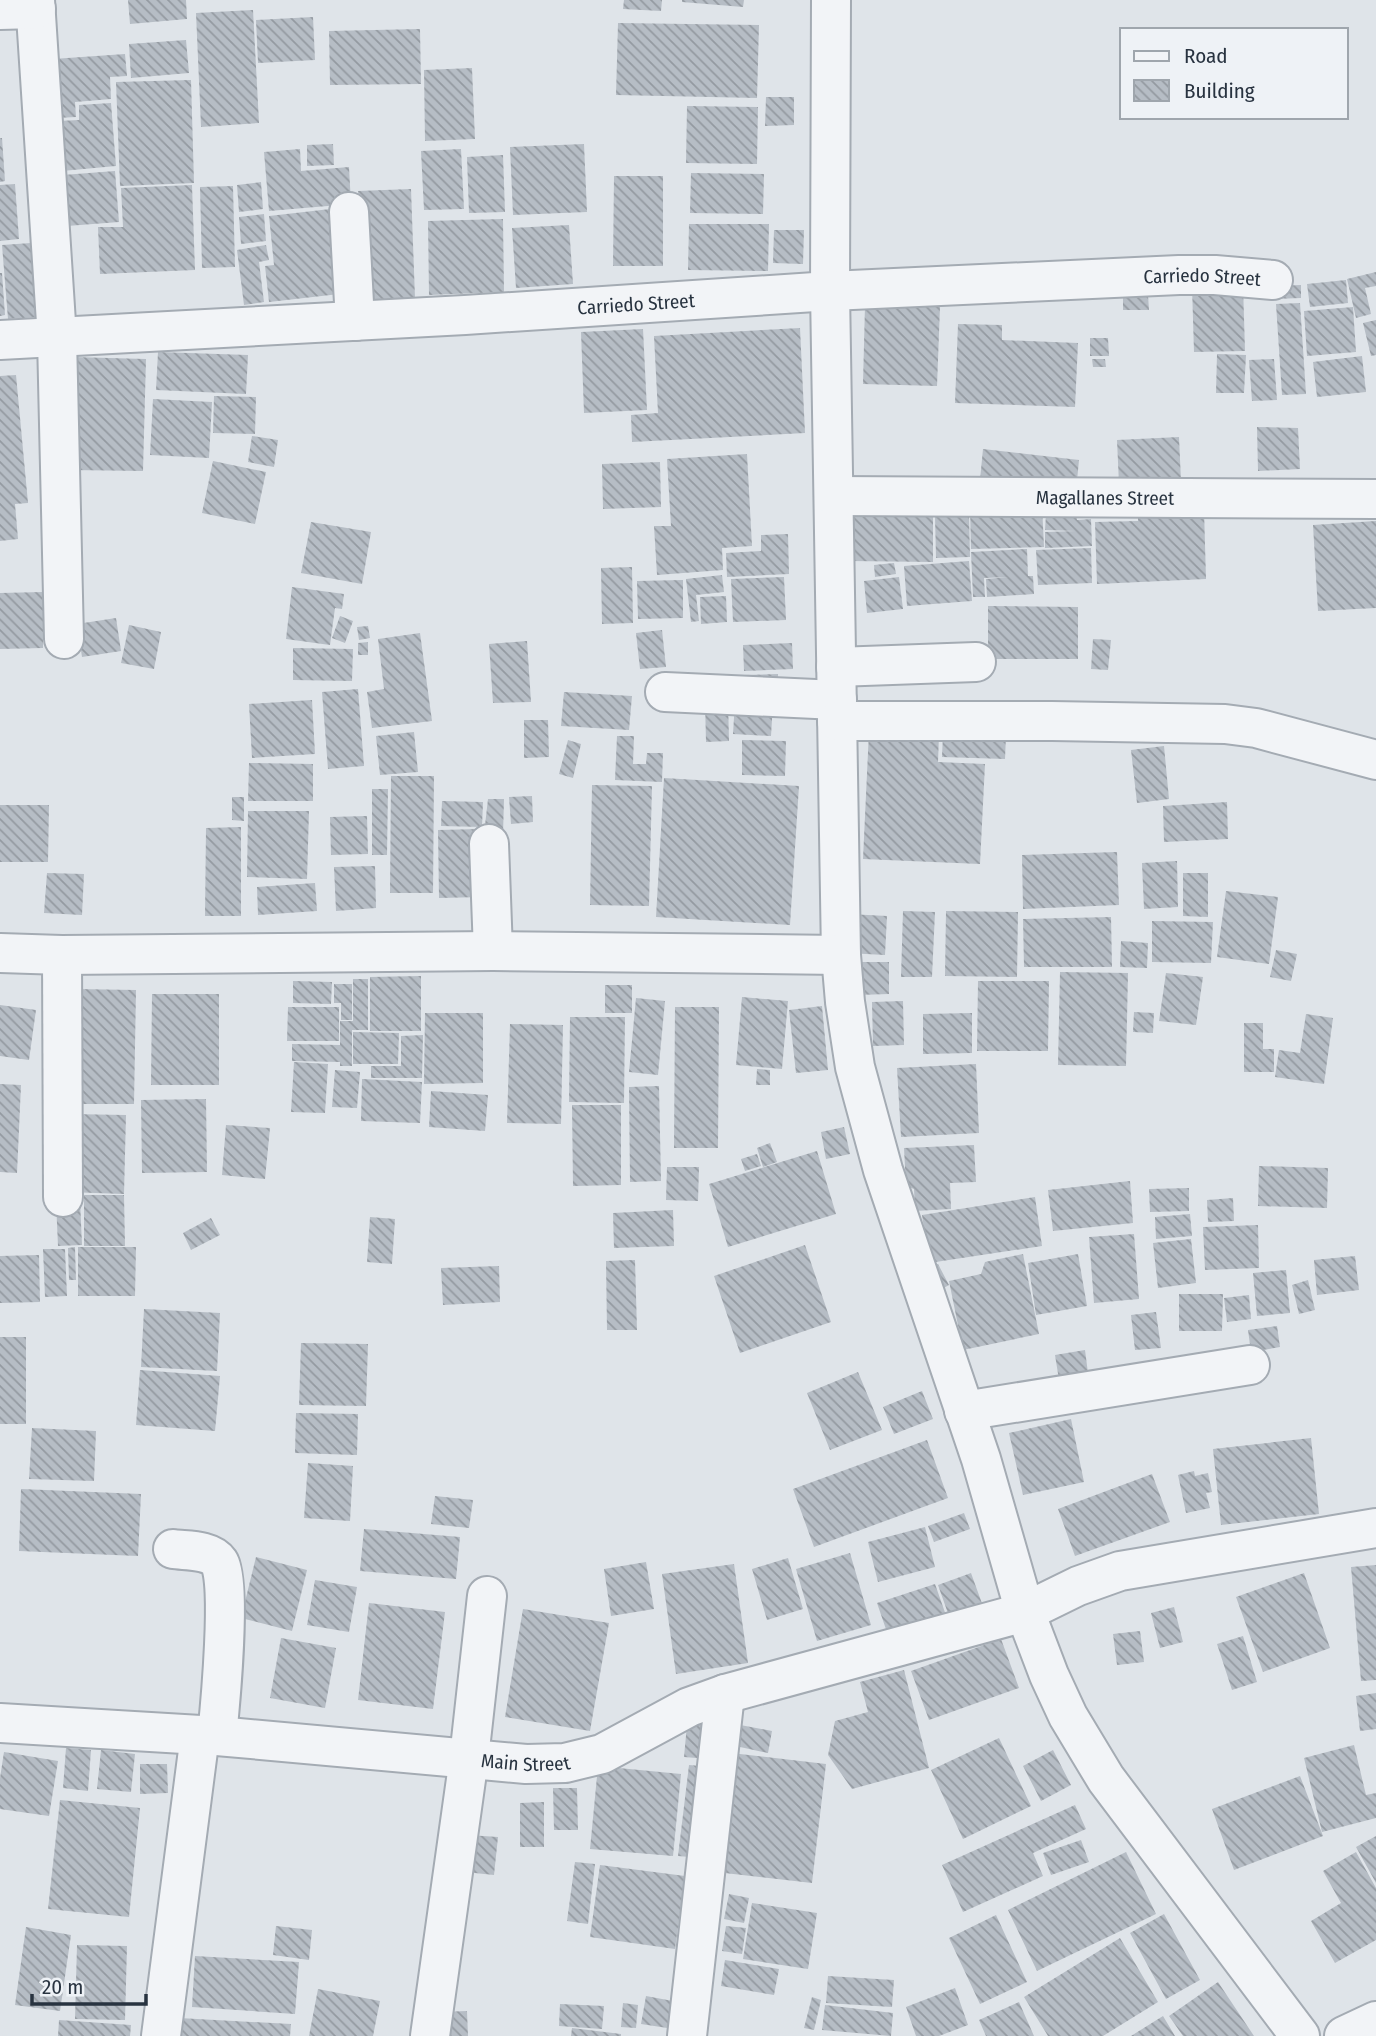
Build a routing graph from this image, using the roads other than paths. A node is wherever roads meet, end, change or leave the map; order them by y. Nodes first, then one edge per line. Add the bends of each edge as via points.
1 (831, 0) edge
2 (24, 6) edge
3 (349, 212) dead end
4 (1273, 280) dead end
5 (830, 291) junction
6 (355, 321) junction
7 (57, 338) junction
8 (0, 340) edge
9 (834, 496) junction
10 (1376, 499) edge
11 (65, 639) dead end
12 (976, 662) dead end
13 (665, 692) dead end
14 (837, 696) junction
15 (1376, 760) edge
16 (489, 844) dead end
17 (493, 951) junction
18 (0, 953) edge
19 (62, 955) junction
20 (841, 956) junction
21 (63, 1197) dead end
22 (1250, 1365) dead end
23 (964, 1411) junction
24 (1376, 1528) edge
25 (173, 1549) dead end
26 (487, 1596) dead end
27 (1025, 1612) junction
28 (725, 1694) junction
29 (0, 1723) edge
30 (209, 1735) junction
31 (469, 1758) junction
32 (1376, 2021) edge
33 (1297, 2035) edge
34 (161, 2036) edge
35 (430, 2036) edge
36 (687, 2036) edge
37 (1344, 2036) edge

1 - 5 street
2 - 7 street
3 - 6 street
4 - 5 street, Carriedo Street via 1179,275
5 - 6 street, Carriedo Street
5 - 9 street
6 - 7 street, Carriedo Street
7 - 8 street, Carriedo Street
7 - 11 street
9 - 10 street, Magallanes Street
9 - 14 street
12 - 14 street
13 - 14 street
14 - 15 street via 1052,721 1225,724
14 - 20 street
16 - 17 street
17 - 19 street
17 - 20 street
18 - 19 street
19 - 21 street
20 - 23 street via 855,1067 867,1114
22 - 23 street
23 - 27 street
24 - 27 street, Main Street via 1121,1571
25 - 30 street via 208,1554 219,1561 225,1578 222,1673
26 - 31 street
27 - 28 street, Main Street
27 - 33 street via 1068,1716 1106,1779
28 - 31 street, Main Street via 689,1707 602,1754 565,1763
28 - 36 street
29 - 30 street, Main Street
30 - 31 street, Main Street
30 - 34 street
31 - 35 street
32 - 37 street

